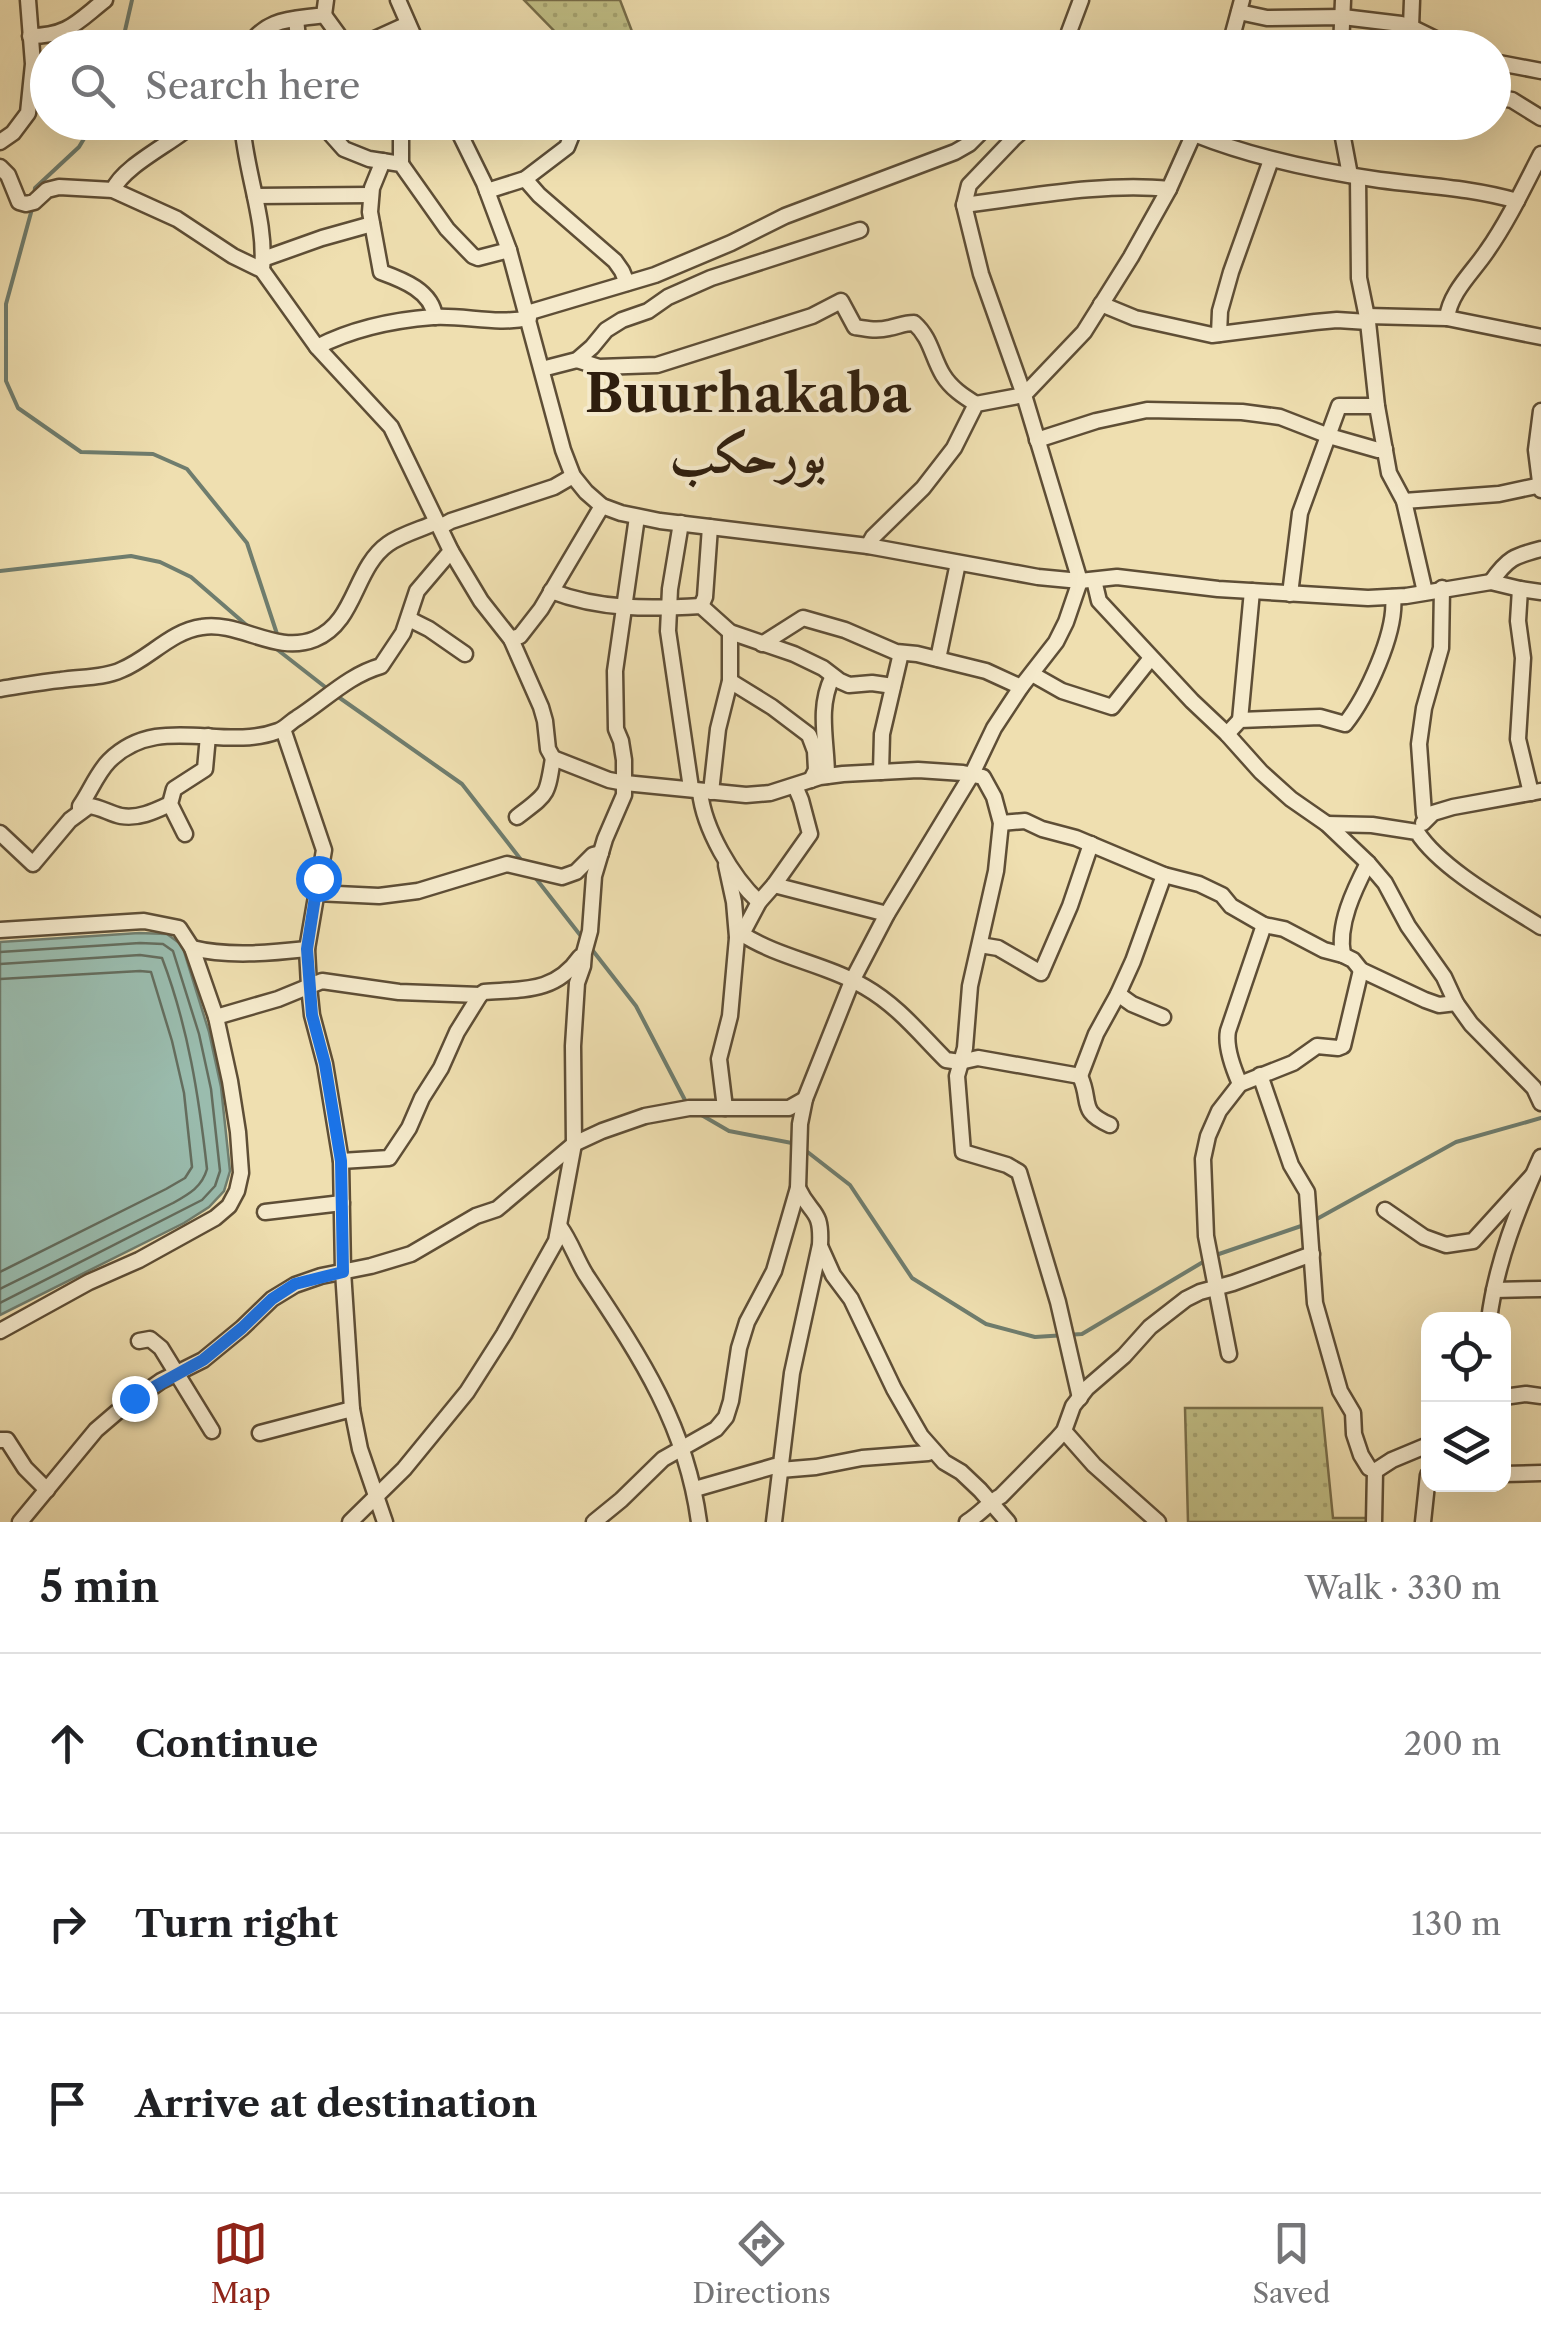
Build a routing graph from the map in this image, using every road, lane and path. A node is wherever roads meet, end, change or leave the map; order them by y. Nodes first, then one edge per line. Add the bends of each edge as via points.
1 (28, 0) edge
2 (105, 0) edge
3 (398, 0) edge
4 (1080, 0) edge
5 (1343, 0) edge
6 (1412, 0) edge
7 (1240, 6) edge
8 (325, 8) edge
9 (1344, 17) junction
10 (296, 19) junction
11 (408, 24) junction
12 (1411, 27) junction
13 (65, 30) edge
14 (260, 30) edge
15 (297, 30) edge
16 (339, 30) edge
17 (394, 30) edge
18 (411, 30) edge
19 (1070, 30) edge
20 (1342, 30) edge
21 (1417, 30) edge
22 (30, 36) edge
23 (1511, 66) edge
24 (1541, 72) edge
25 (30, 93) edge
26 (1511, 100) edge
27 (1541, 118) edge
28 (172, 140) edge
29 (244, 140) edge
30 (336, 140) edge
31 (401, 140) edge
32 (463, 140) edge
33 (570, 140) edge
34 (973, 140) edge
35 (1012, 140) edge
36 (1191, 140) edge
37 (1224, 140) edge
38 (1345, 140) edge
39 (0, 142) edge
40 (1541, 154) edge
41 (1271, 160) junction
42 (383, 161) junction
43 (401, 164) junction
44 (0, 167) edge
45 (1354, 176) junction
46 (525, 179) junction
47 (1169, 189) junction
48 (113, 190) junction
49 (488, 192) junction
50 (371, 195) junction
51 (255, 196) junction
52 (1517, 202) junction
53 (964, 205) junction
54 (372, 224) junction
55 (860, 230) dead end
56 (731, 242) junction
57 (509, 250) junction
58 (262, 264) junction
59 (740, 268) junction
60 (626, 284) junction
61 (1102, 304) junction
62 (528, 316) junction
63 (435, 317) junction
64 (1446, 318) junction
65 (1368, 319) junction
66 (1219, 334) junction
67 (1541, 337) edge
68 (317, 347) junction
69 (576, 360) junction
70 (542, 369) junction
71 (1024, 395) junction
72 (976, 404) junction
73 (1377, 406) junction
74 (1541, 411) edge
75 (1329, 436) junction
76 (1037, 440) junction
77 (1385, 449) junction
78 (573, 476) junction
79 (1541, 487) edge
80 (1404, 501) junction
81 (602, 506) junction
82 (637, 517) junction
83 (681, 524) junction
84 (439, 525) junction
85 (710, 527) junction
86 (868, 546) junction
87 (1541, 549) edge
88 (451, 551) junction
89 (958, 563) junction
90 (1087, 580) junction
91 (1490, 582) junction
92 (1442, 588) junction
93 (1520, 589) junction
94 (551, 591) junction
95 (1252, 592) junction
96 (1425, 592) junction
97 (1541, 592) edge
98 (1290, 594) junction
99 (1393, 598) junction
100 (624, 606) junction
101 (702, 606) junction
102 (668, 609) junction
103 (409, 619) junction
104 (730, 632) junction
105 (511, 639) junction
106 (762, 644) junction
107 (901, 653) junction
108 (465, 654) dead end
109 (1151, 658) junction
110 (938, 659) junction
111 (1032, 674) junction
112 (832, 678) junction
113 (730, 681) junction
114 (893, 686) junction
115 (1021, 687) junction
116 (0, 689) edge
117 (1240, 720) junction
118 (284, 729) junction
119 (1227, 734) junction
120 (208, 736) junction
121 (552, 758) junction
122 (881, 772) junction
123 (972, 774) junction
124 (827, 776) junction
125 (810, 780) junction
126 (625, 783) junction
127 (795, 786) junction
128 (701, 791) junction
129 (1536, 792) edge
130 (170, 804) junction
131 (80, 810) junction
132 (517, 816) dead end
133 (1427, 817) junction
134 (1001, 823) junction
135 (1327, 824) junction
136 (1418, 832) junction
137 (0, 834) edge
138 (186, 834) dead end
139 (1091, 844) junction
140 (601, 852) junction
141 (724, 854) junction
142 (1368, 863) junction
143 (1164, 875) junction
144 (774, 885) junction
145 (316, 893) junction
146 (759, 902) junction
147 (887, 914) junction
148 (1264, 925) junction
149 (1541, 928) edge
150 (0, 930) edge
151 (739, 936) junction
152 (980, 945) junction
153 (192, 948) junction
154 (307, 949) junction
155 (584, 953) junction
156 (1344, 955) junction
157 (1362, 970) junction
158 (852, 980) junction
159 (309, 986) junction
160 (1118, 994) junction
161 (480, 995) junction
162 (1456, 1003) junction
163 (216, 1017) junction
164 (1163, 1017) dead end
165 (960, 1062) junction
166 (1260, 1075) junction
167 (1080, 1076) junction
168 (1240, 1084) junction
169 (805, 1099) junction
170 (1540, 1100) edge
171 (725, 1108) junction
172 (1110, 1125) dead end
173 (574, 1144) junction
174 (1541, 1156) edge
175 (341, 1161) junction
176 (1532, 1176) junction
177 (798, 1188) junction
178 (342, 1203) junction
179 (1385, 1210) dead end
180 (265, 1212) dead end
181 (560, 1227) junction
182 (820, 1245) junction
183 (1312, 1254) junction
184 (343, 1272) junction
185 (1217, 1288) junction
186 (1541, 1288) edge
187 (1494, 1290) junction
188 (1490, 1312) edge
189 (0, 1331) edge
190 (139, 1341) dead end
191 (1229, 1354) dead end
192 (176, 1374) junction
193 (1511, 1396) edge
194 (1541, 1396) edge
195 (1080, 1398) junction
196 (352, 1409) junction
197 (212, 1431) dead end
198 (1064, 1431) junction
199 (260, 1433) dead end
200 (0, 1440) edge
201 (682, 1448) junction
202 (1421, 1448) edge
203 (933, 1451) junction
204 (780, 1468) junction
205 (1375, 1472) junction
206 (1541, 1473) edge
207 (1511, 1474) edge
208 (695, 1488) junction
209 (46, 1490) junction
210 (1426, 1492) edge
211 (377, 1497) junction
212 (990, 1502) junction
213 (975, 1520) edge
214 (20, 1522) edge
215 (350, 1522) edge
216 (385, 1522) edge
217 (594, 1522) edge
218 (699, 1522) edge
219 (774, 1522) edge
220 (1008, 1522) edge
221 (1158, 1522) edge
222 (1374, 1522) edge
223 (1423, 1522) edge

1 - 22 street
2 - 13 street
3 - 11 street
4 - 19 street
5 - 9 street
6 - 12 street
7 - 9 street via 1267,18
8 - 10 street
8 - 16 street
9 - 12 street
9 - 20 street
10 - 14 street
10 - 15 street
11 - 17 street
11 - 18 street
12 - 21 street
23 - 24 street
25 - 39 street via 28,113
26 - 27 street
28 - 48 street via 124,174
29 - 51 street
30 - 42 street
31 - 43 street
32 - 49 street
33 - 46 street
34 - 56 street
35 - 53 street via 970,185
36 - 47 street
37 - 41 street
38 - 45 street
40 - 52 street
41 - 45 street
41 - 66 street via 1231,272
42 - 43 street
42 - 50 street
43 - 57 street via 473,256
44 - 48 street via 15,198 26,204 53,188
45 - 52 street
45 - 65 street
46 - 49 street
46 - 60 street via 614,261
47 - 53 street via 1104,188
47 - 61 street
48 - 58 street via 177,219 233,256
49 - 57 street
50 - 51 street
50 - 54 street
51 - 58 street
52 - 64 street
53 - 71 street
54 - 58 street
54 - 63 street via 381,272 413,285
55 - 59 street
56 - 59 street
56 - 60 street
57 - 62 street
58 - 68 street
59 - 69 street via 622,320
60 - 62 street
61 - 66 street via 1135,318
61 - 71 street
62 - 63 street via 508,322
62 - 70 street
63 - 68 street via 368,328
64 - 65 street
64 - 67 street
65 - 66 street
65 - 73 street
68 - 84 street via 392,427
69 - 70 street
69 - 72 street via 600,367 657,365 841,301 855,327 914,323 943,375
70 - 78 street
71 - 72 street
71 - 76 street
72 - 86 street via 954,448
73 - 75 street via 1339,406
73 - 77 street
74 - 79 street
75 - 76 street via 1280,417 1146,410
75 - 77 street
75 - 98 street via 1300,513
76 - 90 street
77 - 80 street
78 - 81 street
78 - 84 street
79 - 80 street
80 - 96 street
81 - 82 street
81 - 94 street
82 - 83 street
82 - 100 street
83 - 85 street
83 - 102 street
84 - 88 street
84 - 116 street via 389,543 342,619 314,640 264,641 204,626 118,672
85 - 86 street
85 - 101 street
86 - 89 street
87 - 91 street via 1516,555
88 - 103 street via 417,590
88 - 105 street
89 - 90 street
89 - 110 street
90 - 95 street via 1116,577
90 - 109 street
90 - 111 street
91 - 92 street
91 - 93 street
92 - 96 street
92 - 133 street via 1441,648 1419,744
93 - 97 street
93 - 129 street via 1518,739
94 - 100 street
94 - 105 street
95 - 98 street
95 - 117 street
96 - 99 street
98 - 99 street
99 - 117 street via 1388,638 1345,724 1320,718
100 - 102 street
100 - 126 street via 615,671
101 - 102 street
101 - 104 street
102 - 128 street via 671,660
103 - 108 street
103 - 118 street via 382,666 351,679
104 - 106 street
104 - 113 street
105 - 121 street via 545,721
106 - 107 street via 803,618
106 - 112 street via 823,668
107 - 110 street
107 - 114 street
109 - 111 street via 1112,707
109 - 119 street
110 - 115 street
111 - 115 street
112 - 114 street
112 - 124 street via 823,715
113 - 125 street via 809,734 816,770
113 - 128 street
114 - 122 street
115 - 123 street
117 - 119 street
118 - 120 street
118 - 145 street via 324,850
119 - 135 street via 1260,772
120 - 130 street via 205,769 174,788
120 - 131 street via 139,740 109,761
121 - 126 street
121 - 132 street via 547,792
122 - 123 street
122 - 124 street
123 - 134 street via 983,777
123 - 147 street
124 - 125 street
125 - 127 street
126 - 128 street
126 - 140 street
127 - 128 street via 746,796
127 - 144 street via 810,834
128 - 141 street
129 - 133 street
130 - 131 street via 134,816
130 - 138 street
131 - 137 street via 33,864
133 - 136 street
134 - 139 street via 1026,821
134 - 152 street
135 - 136 street
135 - 142 street
136 - 149 street via 1468,880
139 - 143 street
139 - 152 street via 1041,973
140 - 145 street via 562,877 507,864 402,893
140 - 155 street
141 - 146 street
141 - 151 street
142 - 156 street via 1346,915
142 - 162 street
143 - 148 street via 1212,889
143 - 160 street
144 - 146 street
144 - 147 street
145 - 154 street
146 - 151 street
147 - 158 street
148 - 156 street
148 - 168 street via 1228,1031 1226,1045
150 - 153 street via 144,921 179,928
151 - 158 street
151 - 171 street via 720,1058
152 - 165 street
153 - 154 street
153 - 163 street
154 - 159 street
155 - 161 street via 556,981
155 - 173 street via 574,1006
156 - 157 street
157 - 162 street via 1439,1005
157 - 166 street via 1342,1046 1317,1046
158 - 165 street via 896,1007 946,1060
158 - 169 street
159 - 161 street
159 - 163 street
159 - 175 street
160 - 164 street
160 - 167 street
161 - 175 street via 393,1154
162 - 170 street
163 - 189 street via 241,1174 229,1206 185,1236
165 - 167 street via 978,1058
165 - 195 street via 963,1152 1019,1172
166 - 168 street
166 - 183 street via 1307,1192
167 - 172 street via 1089,1112
168 - 185 street via 1219,1110 1203,1159 1206,1236
169 - 171 street via 789,1108
169 - 177 street
171 - 173 street via 644,1116
173 - 181 street
173 - 184 street via 497,1209 411,1254
174 - 176 street
175 - 178 street
176 - 179 street via 1473,1241 1446,1245
176 - 187 street
177 - 182 street via 821,1224
177 - 201 street via 774,1271 747,1322 726,1417
178 - 180 street
178 - 184 street
181 - 201 street via 654,1381
181 - 211 street via 486,1365
182 - 203 street
182 - 204 street
183 - 185 street
183 - 205 street via 1332,1366 1361,1455
184 - 192 street via 295,1284 203,1360
184 - 196 street
185 - 191 street
185 - 195 street via 1186,1299
186 - 187 street
187 - 188 street
190 - 192 street via 150,1338
192 - 197 street
192 - 209 street via 96,1430
193 - 194 street
195 - 198 street
196 - 199 street
196 - 211 street
198 - 212 street
198 - 221 street
200 - 209 street via 7,1440
201 - 208 street
201 - 217 street
202 - 205 street
203 - 204 street
203 - 212 street
204 - 208 street
204 - 219 street
205 - 222 street
206 - 207 street
208 - 218 street
209 - 214 street
210 - 223 street
211 - 215 street
211 - 216 street
212 - 213 street
212 - 220 street

